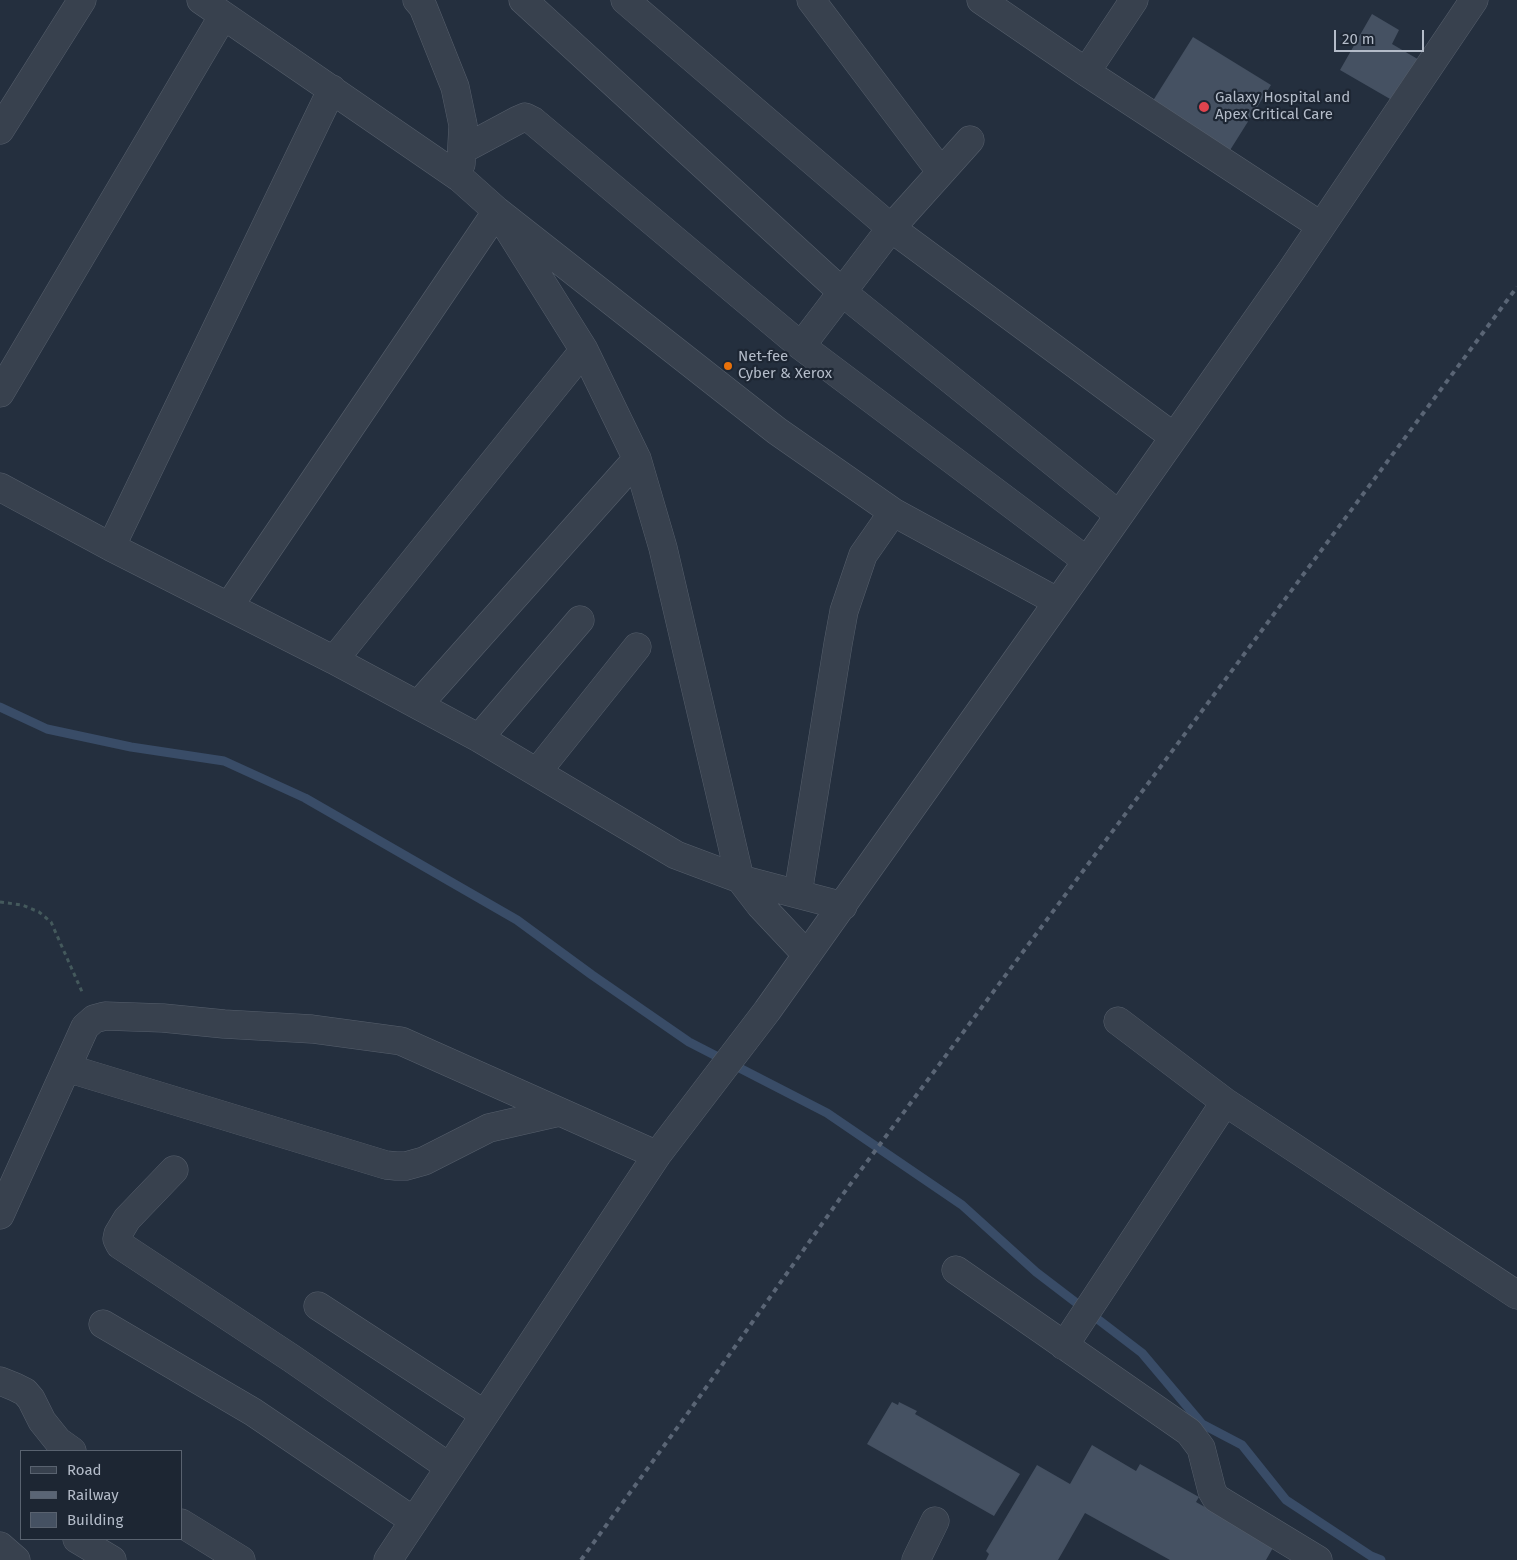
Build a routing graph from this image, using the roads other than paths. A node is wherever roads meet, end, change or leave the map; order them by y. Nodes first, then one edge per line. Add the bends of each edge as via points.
1 (82, 0) edge
2 (202, 0) edge
3 (523, 0) edge
4 (625, 0) edge
5 (811, 0) edge
6 (981, 0) edge
7 (1134, 0) edge
8 (1474, 0) edge
9 (423, 2) edge
10 (223, 16) junction
11 (1086, 72) junction
12 (332, 89) junction
13 (0, 130) edge
14 (970, 140) dead end
15 (462, 150) junction
16 (941, 172) junction
17 (460, 178) junction
18 (496, 211) junction
19 (1321, 226) junction
20 (891, 228) junction
21 (842, 292) junction
22 (801, 346) junction
23 (584, 350) junction
24 (0, 393) edge
25 (1174, 437) junction
26 (637, 459) junction
27 (0, 487) edge
28 (893, 512) junction
29 (1119, 515) junction
30 (111, 547) junction
31 (1087, 561) junction
32 (1058, 602) junction
33 (229, 606) junction
34 (580, 620) dead end
35 (637, 647) dead end
36 (334, 660) junction
37 (418, 705) junction
38 (480, 738) junction
39 (537, 772) junction
40 (740, 878) junction
41 (798, 894) junction
42 (843, 906) junction
43 (807, 955) junction
44 (1118, 1021) dead end
45 (67, 1068) junction
46 (1225, 1102) junction
47 (559, 1112) junction
48 (657, 1155) junction
49 (174, 1170) dead end
50 (0, 1215) edge
51 (956, 1270) dead end
52 (1517, 1295) edge
53 (318, 1306) dead end
54 (104, 1324) dead end
55 (1067, 1341) junction
56 (0, 1381) edge
57 (484, 1414) junction
58 (71, 1450) edge
59 (449, 1467) junction
60 (414, 1521) junction
61 (935, 1521) dead end
62 (182, 1524) edge
63 (79, 1540) edge
64 (0, 1546) edge
65 (16, 1560) edge
66 (112, 1560) edge
67 (241, 1560) edge
68 (388, 1560) edge
69 (916, 1560) edge
70 (1318, 1560) edge

1 - 13 street
2 - 10 street
3 - 21 street
4 - 20 street
5 - 16 street
6 - 11 street
7 - 11 street
8 - 19 street
9 - 15 street via 455,87 463,125
10 - 12 street
10 - 24 street
11 - 19 street
12 - 17 street
12 - 30 street
14 - 16 street
15 - 17 street
15 - 22 street via 525,117 533,121
16 - 20 street
17 - 18 street
18 - 23 street
18 - 28 street via 777,430
18 - 33 street
19 - 25 street
20 - 21 street
20 - 25 street
21 - 22 street
21 - 29 street
22 - 31 street
23 - 26 street
23 - 36 street
25 - 29 street
26 - 37 street
26 - 40 street via 663,548
27 - 30 street
28 - 32 street
28 - 41 street via 863,556 844,610
29 - 31 street
30 - 33 street
31 - 32 street
32 - 42 street
33 - 36 street
34 - 38 street
35 - 39 street
36 - 37 street
37 - 38 street
38 - 39 street
39 - 40 street via 676,855
40 - 41 street
40 - 43 street via 760,905
41 - 42 street
42 - 43 street
43 - 48 street
44 - 46 street
45 - 47 street via 396,1166 424,1161 489,1128
45 - 47 street via 85,1027 94,1019 105,1016 312,1030 401,1041
45 - 50 street
46 - 52 street
46 - 55 street
47 - 48 street
48 - 57 street
49 - 59 street via 126,1219 118,1234 120,1245
51 - 55 street
53 - 57 street
54 - 60 street via 253,1412
55 - 70 street via 1189,1432 1201,1448 1216,1498
56 - 58 street via 25,1392 42,1421 58,1441
57 - 59 street
59 - 60 street
60 - 68 street
61 - 69 street
62 - 67 street
63 - 66 street
64 - 65 street

